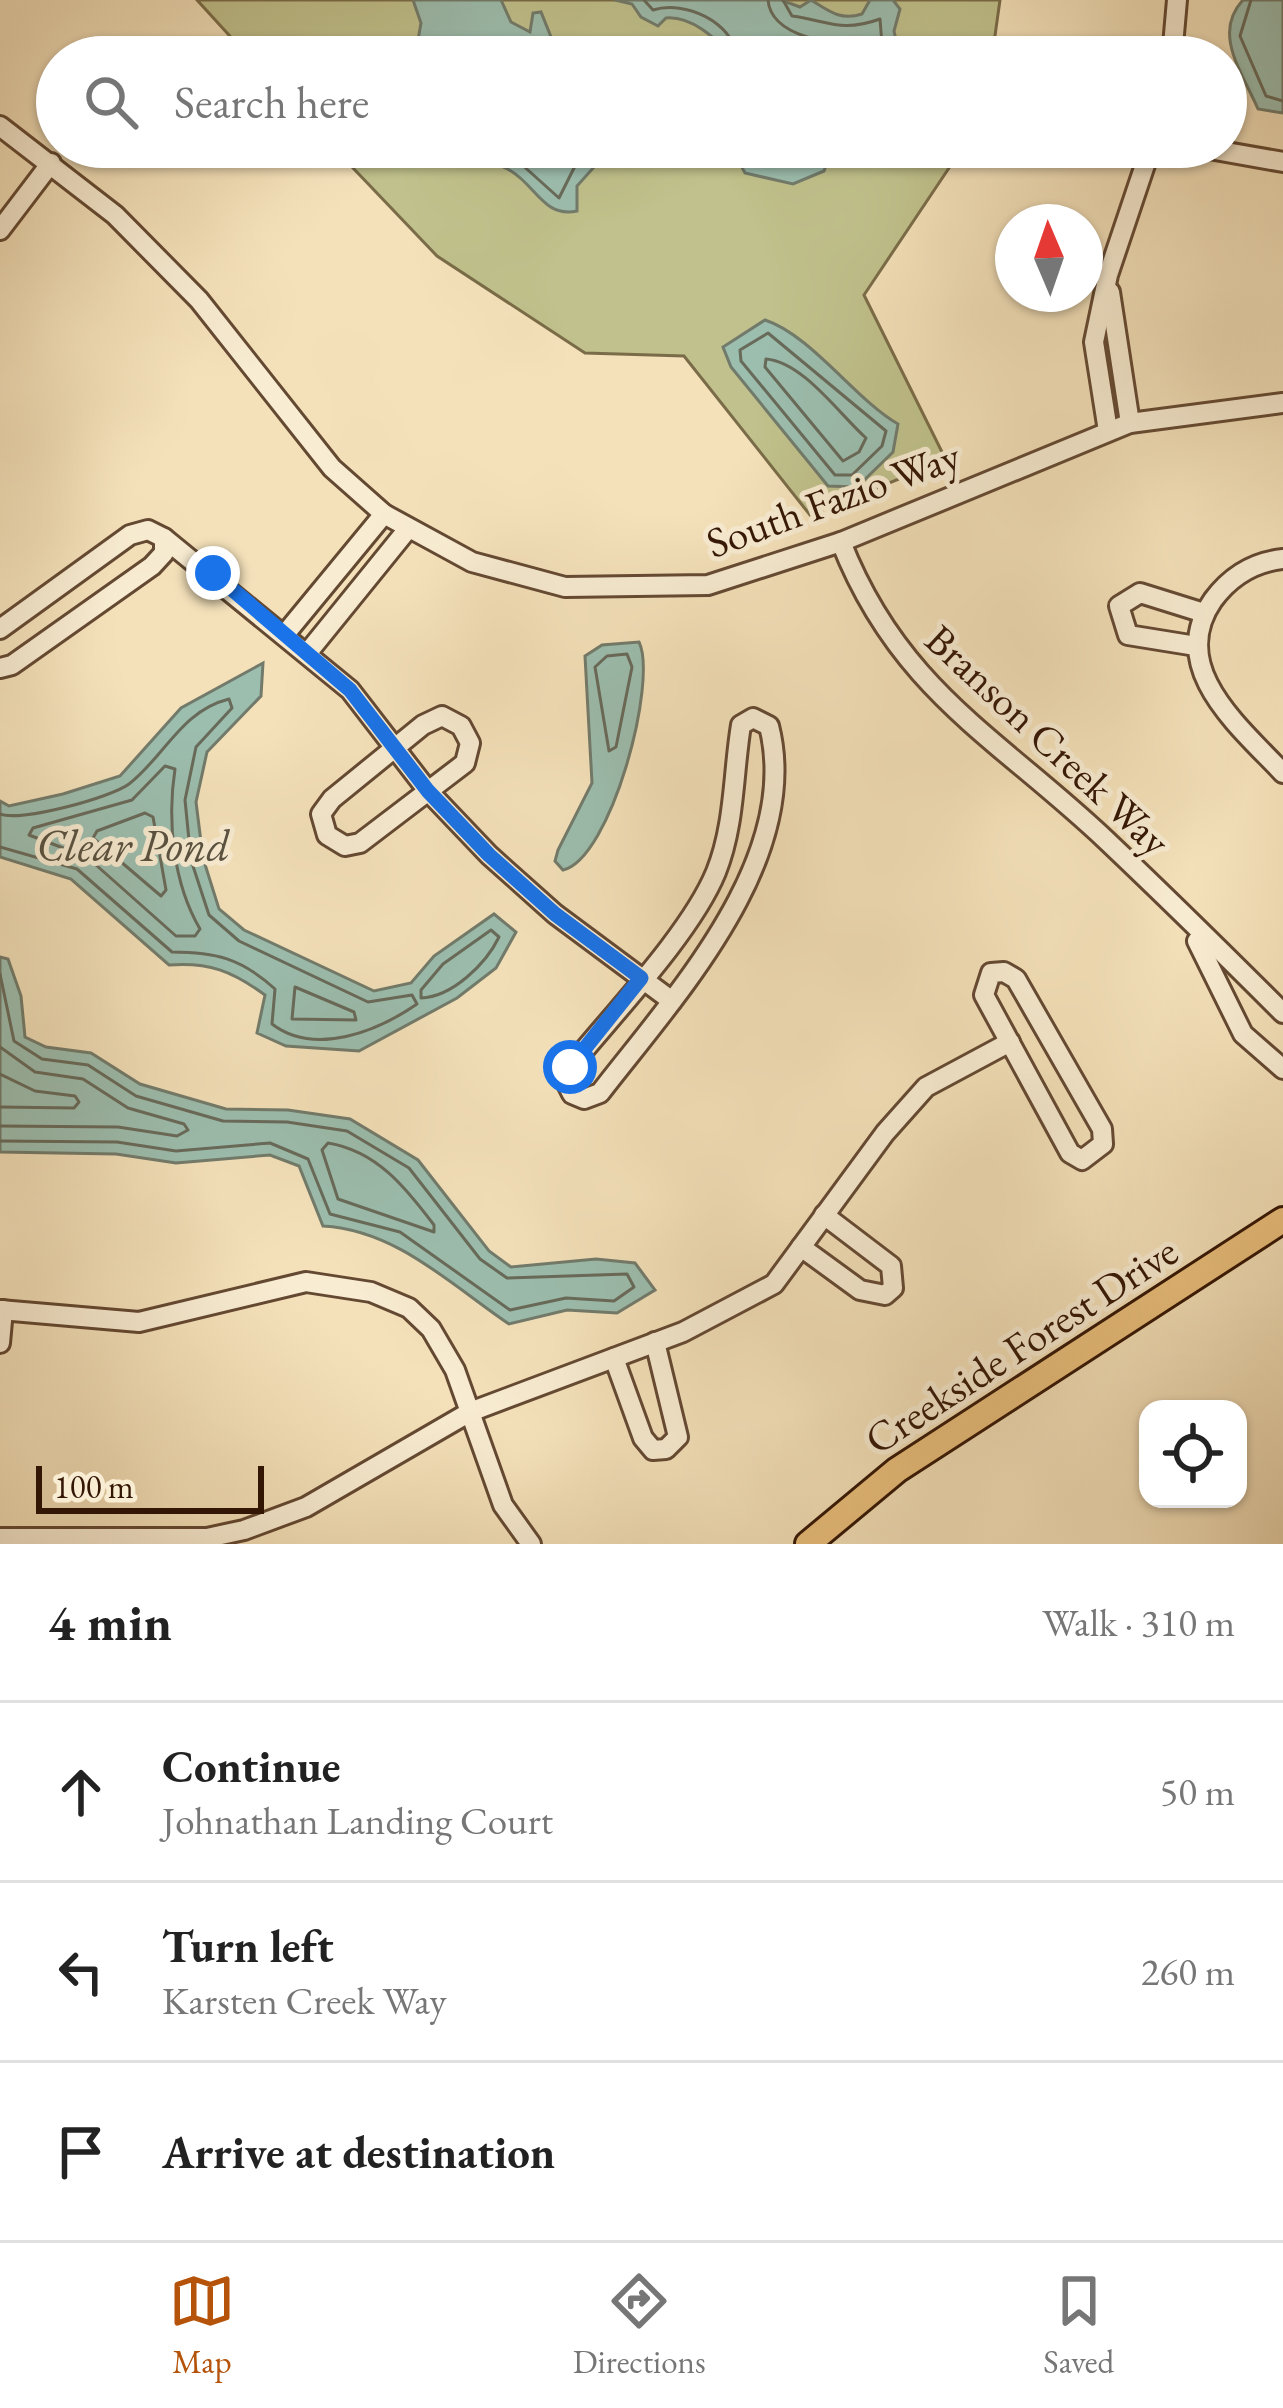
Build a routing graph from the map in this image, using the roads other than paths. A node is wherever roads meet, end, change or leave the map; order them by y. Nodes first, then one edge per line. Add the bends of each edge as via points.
1 (1177, 0) edge
2 (1174, 36) edge
3 (0, 126) edge
4 (36, 152) edge
5 (1247, 156) edge
6 (1283, 162) edge
7 (47, 168) edge
8 (57, 168) edge
9 (1143, 168) edge
10 (0, 230) edge
11 (1108, 274) junction
12 (1283, 403) edge
13 (1130, 423) junction
14 (1108, 431) junction
15 (383, 514) junction
16 (407, 530) junction
17 (164, 538) junction
18 (841, 542) junction
19 (1283, 559) edge
20 (1204, 613) junction
21 (0, 629) edge
22 (286, 633) junction
23 (1196, 646) junction
24 (308, 651) junction
25 (0, 668) edge
26 (398, 751) junction
27 (1283, 773) edge
28 (428, 791) junction
29 (1183, 919) junction
30 (641, 978) junction
31 (1251, 984) junction
32 (672, 1001) junction
33 (1230, 1003) junction
34 (1283, 1013) edge
35 (1010, 1042) junction
36 (1283, 1067) edge
37 (824, 1215) junction
38 (1283, 1220) edge
39 (801, 1247) junction
40 (2, 1310) edge
41 (655, 1342) junction
42 (0, 1343) edge
43 (614, 1358) junction
44 (470, 1412) junction
45 (0, 1538) edge
46 (531, 1544) edge
47 (808, 1544) edge

1 - 2 street
3 - 4 street, South Fazio Way
5 - 6 street
7 - 10 street
8 - 15 street, South Fazio Way via 199,301 332,468
9 - 11 street
11 - 13 street
11 - 14 street via 1094,342
12 - 13 street, South Fazio Way
13 - 14 street, South Fazio Way
14 - 18 street, South Fazio Way
15 - 16 street, South Fazio Way
15 - 22 street
16 - 18 street, South Fazio Way via 472,562 565,587 708,586
16 - 24 street
17 - 21 street via 148,530 130,535
17 - 22 street
17 - 25 street via 164,554 152,566
18 - 29 street, Branson Creek Way via 898,651 945,704 1105,838
19 - 20 street via 1228,579
20 - 23 street
20 - 23 street via 1140,592 1119,606 1128,634
22 - 24 street
23 - 27 street via 1210,694
24 - 26 street
26 - 28 street
26 - 28 street via 442,716 460,726 470,742 465,763
26 - 28 street via 332,799 321,814 327,835 345,846 360,843
28 - 30 street via 555,914
29 - 31 street, Branson Creek Way
29 - 33 street, Branson Creek Way
30 - 32 street
30 - 32 street via 570,1067 572,1094 600,1093
30 - 32 street via 715,874 741,725 753,718 769,726 774,745 766,824 745,889
31 - 33 street
31 - 34 street, Branson Creek Way
33 - 36 street, Branson Creek Way via 1243,1034
35 - 35 street via 1070,1153 1094,1156 1102,1129 1016,979 991,973 984,994
35 - 37 street via 926,1088
37 - 39 street
37 - 39 street via 891,1266 893,1288 885,1295 860,1290
38 - 47 main road, Creekside Forest Drive via 897,1469
39 - 41 street via 774,1284
40 - 42 street
40 - 44 street via 139,1322 306,1282 339,1284 409,1308 430,1329
41 - 43 street
41 - 43 street via 678,1421 678,1437 666,1449 653,1450 643,1438
43 - 44 street
44 - 45 street via 306,1507 244,1530 207,1538
44 - 46 street via 503,1505

